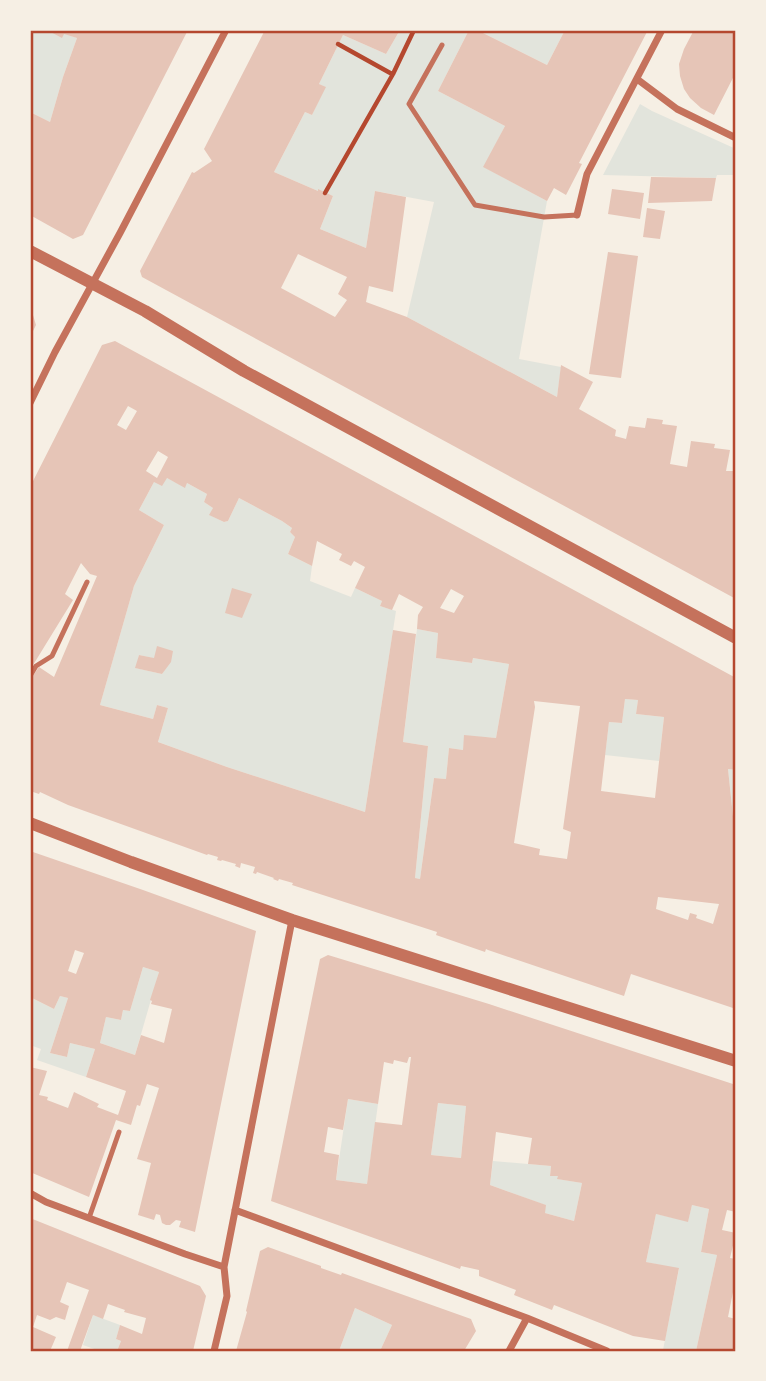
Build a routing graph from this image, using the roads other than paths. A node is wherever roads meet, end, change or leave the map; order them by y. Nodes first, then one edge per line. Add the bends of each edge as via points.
1 (226, 30) edge
2 (662, 30) edge
3 (442, 45) dead end
4 (637, 79) junction
5 (736, 138) edge
6 (577, 215) joint
7 (30, 251) edge
8 (93, 283) junction
9 (30, 403) edge
10 (87, 582) dead end
11 (736, 638) edge
12 (30, 676) edge
13 (30, 823) edge
14 (292, 920) junction
15 (736, 1061) edge
16 (119, 1132) dead end
17 (30, 1193) edge
18 (235, 1210) junction
19 (89, 1218) junction
20 (224, 1267) junction
21 (527, 1318) junction
22 (214, 1351) edge
23 (509, 1351) edge
24 (607, 1351) edge

1 - 8 street
2 - 4 street
3 - 6 lane via 409,104 475,205 544,217
4 - 5 street via 677,109
4 - 6 street via 587,174
7 - 8 street
8 - 9 street
8 - 11 street via 244,371
10 - 12 lane via 52,656
13 - 14 street
14 - 15 street
14 - 18 street
16 - 19 lane
17 - 19 street
18 - 20 street
18 - 21 street
19 - 20 street
20 - 22 street via 228,1296
21 - 23 street
21 - 24 street

